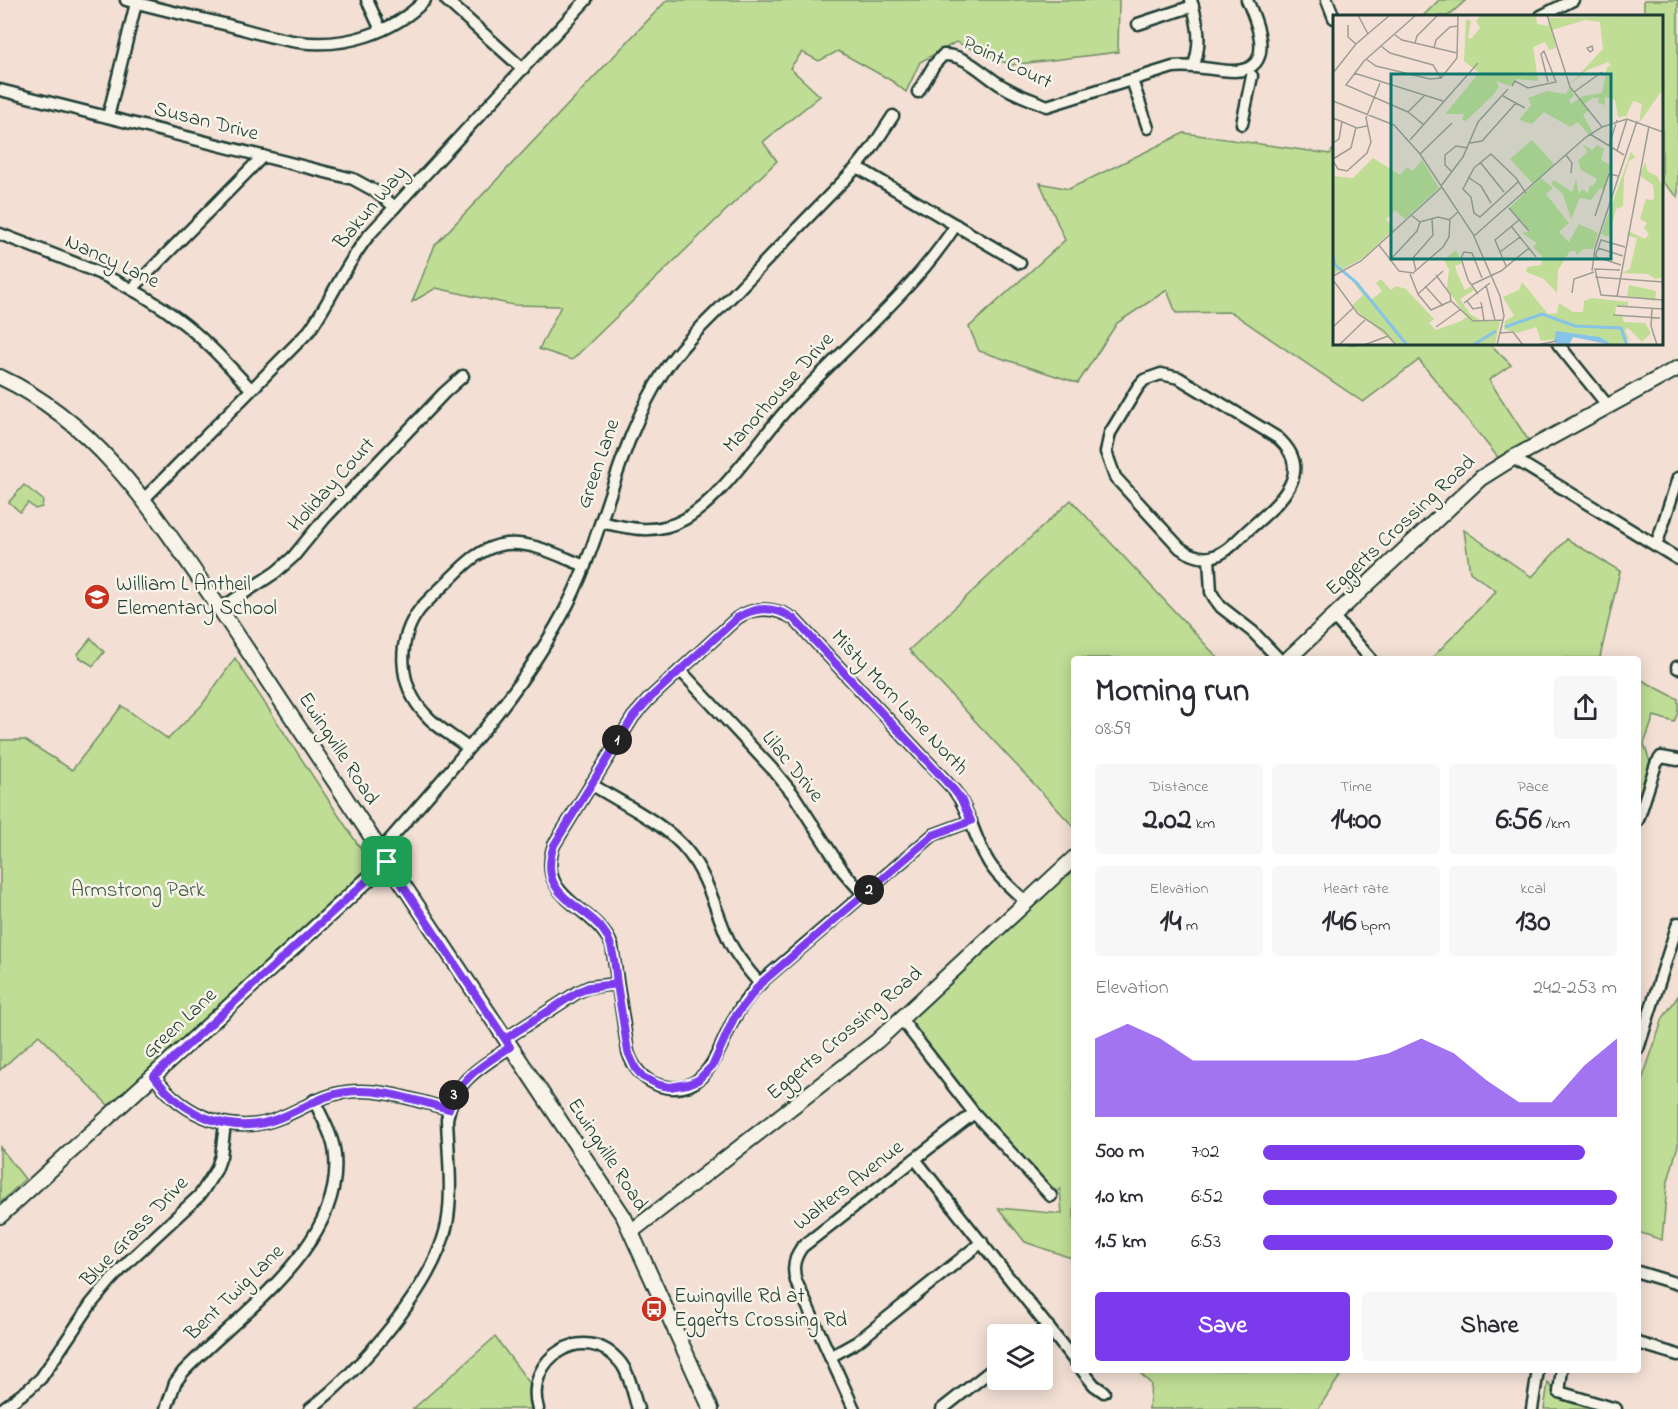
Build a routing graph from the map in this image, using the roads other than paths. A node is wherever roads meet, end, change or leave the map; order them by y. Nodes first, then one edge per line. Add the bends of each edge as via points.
1 (367, 0) edge
2 (425, 0) edge
3 (446, 0) edge
4 (586, 0) edge
5 (1248, 0) edge
6 (1327, 0) edge
7 (1573, 0) edge
8 (131, 1) edge
9 (1192, 3) edge
10 (1334, 15) edge
11 (1543, 15) edge
12 (1138, 24) dead end
13 (381, 30) junction
14 (1194, 65) junction
15 (523, 69) junction
16 (1252, 76) dead end
17 (1132, 80) junction
18 (0, 90) edge
19 (918, 92) dead end
20 (893, 116) dead end
21 (108, 117) junction
22 (1242, 124) dead end
23 (1148, 128) dead end
24 (262, 156) junction
25 (857, 167) junction
26 (395, 207) junction
27 (956, 225) junction
28 (0, 234) edge
29 (1020, 263) dead end
30 (132, 289) junction
31 (1559, 345) edge
32 (1678, 368) edge
33 (463, 376) dead end
34 (0, 377) edge
35 (251, 389) junction
36 (1608, 406) junction
37 (1513, 458) junction
38 (1678, 478) edge
39 (144, 499) junction
40 (601, 522) junction
41 (1656, 546) junction
42 (1209, 558) junction
43 (1678, 559) edge
44 (585, 566) junction
45 (220, 609) junction
46 (1334, 617) junction
47 (1276, 656) edge
48 (1290, 656) edge
49 (1368, 656) edge
50 (680, 670) junction
51 (468, 748) junction
52 (1678, 760) edge
53 (591, 784) junction
54 (1641, 811) edge
55 (971, 821) junction
56 (384, 856) junction
57 (1071, 861) edge
58 (864, 895) junction
59 (1026, 902) junction
60 (1678, 923) edge
61 (617, 984) junction
62 (760, 984) junction
63 (901, 1019) junction
64 (1641, 1040) edge
65 (508, 1043) junction
66 (154, 1076) junction
67 (314, 1100) junction
68 (449, 1109) junction
69 (974, 1113) junction
70 (225, 1124) junction
71 (915, 1159) junction
72 (1051, 1196) dead end
73 (0, 1216) edge
74 (632, 1231) junction
75 (982, 1242) junction
76 (1641, 1273) edge
77 (1678, 1284) edge
78 (1046, 1324) edge
79 (1053, 1333) edge
80 (1641, 1344) edge
81 (1678, 1355) edge
82 (1071, 1356) edge
83 (830, 1357) junction
84 (1084, 1373) edge
85 (1538, 1373) edge
86 (1562, 1373) edge
87 (987, 1374) edge
88 (1104, 1392) dead end
89 (2, 1409) edge
90 (166, 1409) edge
91 (310, 1409) edge
92 (538, 1409) edge
93 (638, 1409) edge
94 (711, 1409) edge
95 (854, 1409) edge
96 (942, 1409) edge
97 (1532, 1409) edge
98 (1616, 1409) edge

1 - 13 street
2 - 13 street
3 - 15 street
4 - 15 street, Bakun Way
5 - 14 street, Point Court via 1261,38 1255,61 1236,71
6 - 10 street
7 - 11 street
8 - 13 street via 299,42 349,41
8 - 21 street
9 - 12 street
9 - 14 street via 1200,34
14 - 17 street, Point Court
15 - 26 street, Bakun Way
16 - 22 street
17 - 19 street, Point Court via 1047,106 1004,87 954,55 943,55
17 - 23 street
18 - 21 street, Susan Drive
20 - 25 street, Green Lane
21 - 24 street, Susan Drive
24 - 26 street, Susan Drive via 353,179
24 - 30 street
25 - 27 street
25 - 40 street, Green Lane via 698,329 666,369 631,434
26 - 35 street, Bakun Way via 357,250 309,331
27 - 29 street
27 - 40 street, Manorhouse Drive via 925,268 808,386 727,481 693,514 652,530
28 - 30 street, Nancy Lane
30 - 35 street, Nancy Lane via 203,340
31 - 36 street
32 - 36 street, Eggerts Crossing Road
33 - 45 street, Holiday Court via 325,518 293,557
34 - 39 street, Ewingville Road via 48,405 89,437
35 - 39 street, Bakun Way
36 - 37 street, Eggerts Crossing Road
37 - 41 street
37 - 46 street, Eggerts Crossing Road via 1482,478
38 - 41 street
39 - 45 street, Ewingville Road
40 - 44 street, Green Lane
41 - 43 street
42 - 42 street via 1227,550 1280,501 1292,483 1292,460 1278,438 1179,378 1155,375 1138,387 1110,433 1108,460 1115,477 1180,548
42 - 47 street via 1215,600
44 - 51 street, Green Lane via 537,658
44 - 51 street via 531,546 496,546 468,561 413,620 403,656 411,695 425,715
45 - 56 street, Ewingville Road
46 - 48 street, Eggerts Crossing Road
46 - 49 street
50 - 53 street via 633,717
50 - 55 street, Misty Morn Lane North via 737,618 764,609 794,619 954,790
50 - 58 street, Lilac Drive via 793,794 843,871
51 - 56 street, Green Lane
52 - 54 street via 1661,757
53 - 61 street via 554,845 550,873 559,892 608,938
53 - 62 street via 668,831 689,853 730,943
55 - 58 street via 933,835
55 - 59 street, Misty Morn Lane North via 991,868
56 - 65 street, Ewingville Road
56 - 66 street, Green Lane
57 - 59 street, Eggerts Crossing Road
58 - 62 street
59 - 63 street, Eggerts Crossing Road
60 - 64 street
61 - 62 street via 628,1052 636,1069 643,1077 670,1087 698,1080 713,1065 734,1018
61 - 65 street via 578,992
63 - 69 street
63 - 74 street, Eggerts Crossing Road
65 - 68 street via 462,1083
65 - 74 street, Ewingville Road
66 - 70 street via 182,1106
66 - 73 street, Green Lane
67 - 68 street via 346,1092 377,1092
67 - 70 street via 268,1122
67 - 90 street, Bent Twig Lane via 335,1155 333,1186 320,1225 288,1271 183,1372
68 - 91 street via 449,1205 438,1254 415,1293 374,1346
69 - 71 street, Walters Avenue
69 - 72 street
70 - 89 street, Blue Grass Drive via 216,1170 200,1195 123,1267 91,1304 40,1378
71 - 75 street
71 - 83 street, Walters Avenue via 797,1253 794,1276
74 - 94 street, Ewingville Road
75 - 78 street
75 - 83 street via 857,1341
76 - 77 street
79 - 82 street
80 - 81 street
83 - 95 street, Walters Avenue
84 - 88 street
85 - 97 street
86 - 98 street via 1559,1392
87 - 96 street
92 - 93 street via 536,1381 544,1363 559,1350 578,1345 598,1347 614,1356 626,1371

